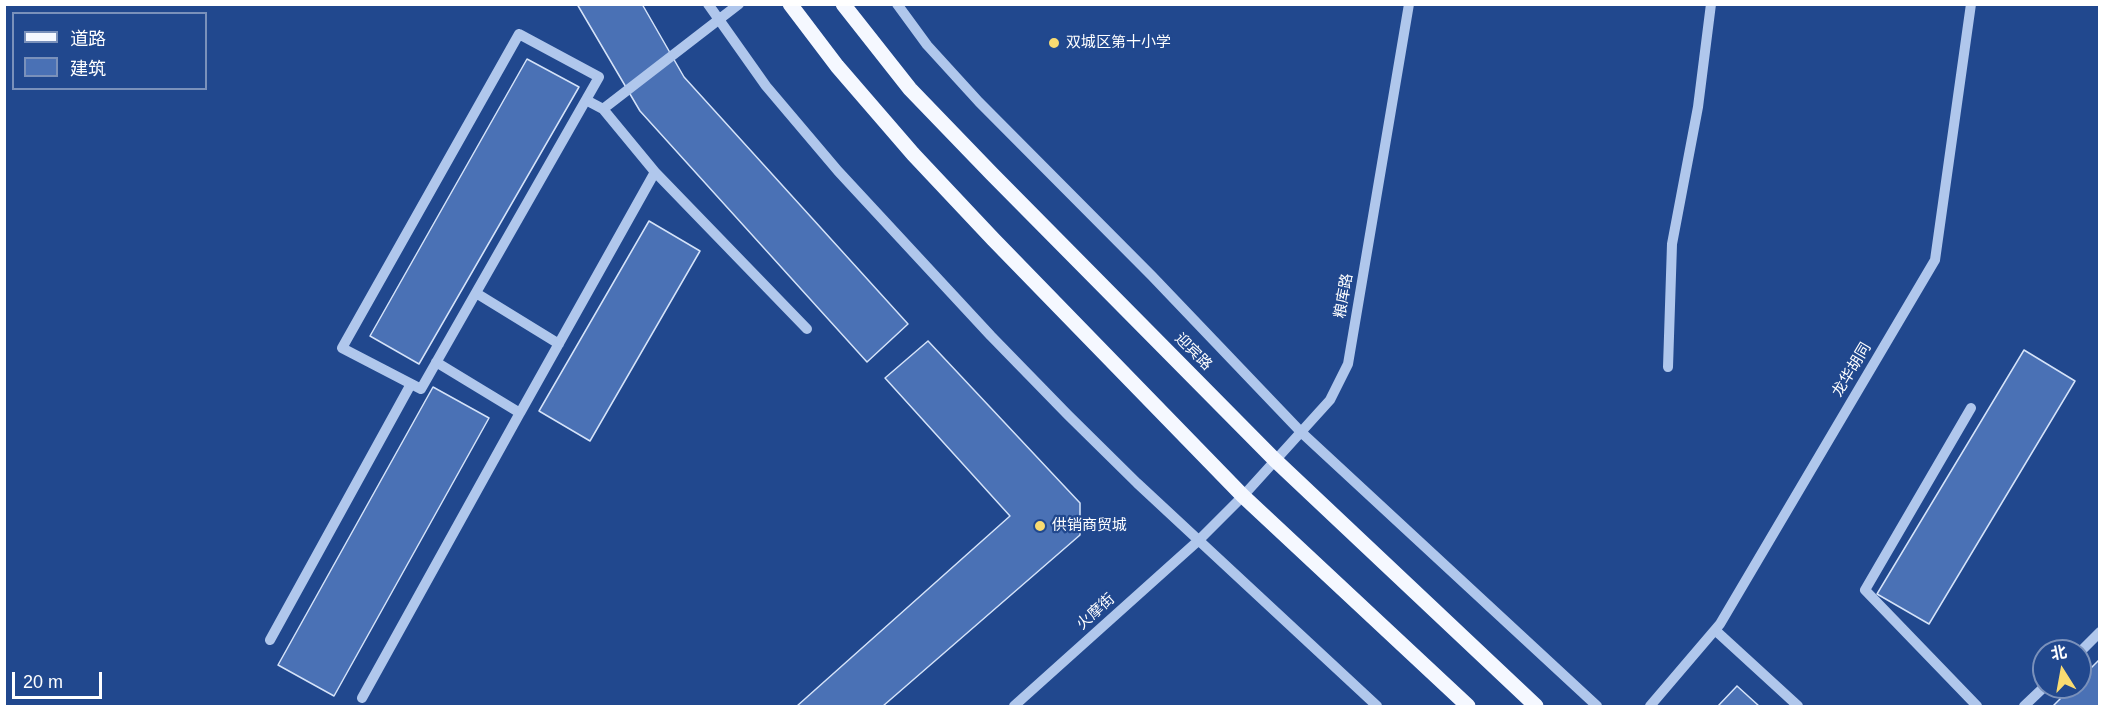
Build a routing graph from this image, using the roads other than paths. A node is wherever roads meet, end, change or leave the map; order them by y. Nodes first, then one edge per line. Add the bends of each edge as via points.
1 (708, 4) edge
2 (739, 4) edge
3 (790, 4) edge
4 (843, 4) edge
5 (897, 4) edge
6 (1409, 4) edge
7 (1711, 4) edge
8 (1971, 4) edge
9 (719, 20) junction
10 (586, 100) junction
11 (603, 109) junction
12 (655, 172) junction
13 (476, 293) junction
14 (807, 329) dead end
15 (559, 344) junction
16 (436, 362) junction
17 (1668, 367) dead end
18 (411, 384) junction
19 (1971, 408) dead end
20 (521, 411) junction
21 (1301, 432) junction
22 (1275, 460) junction
23 (1243, 496) junction
24 (1199, 540) junction
25 (1715, 630) junction
26 (270, 640) dead end
27 (362, 698) dead end
28 (1014, 706) edge
29 (1377, 706) edge
30 (1468, 706) edge
31 (1536, 706) edge
32 (1597, 706) edge
33 (1650, 706) edge
34 (1798, 706) edge
35 (1977, 706) edge

1 - 9 street
2 - 9 street
3 - 23 main road via 913,154
4 - 22 main road, 迎宾路 via 910,89
5 - 21 street via 927,45 979,102
6 - 21 street, 粮库路 via 1348,364 1330,400
7 - 17 street via 1698,107 1672,244
8 - 25 street, 龙华胡同 via 1935,260
9 - 11 street
9 - 24 street via 766,86 838,171 1060,408
10 - 11 street
10 - 13 street
10 - 18 street via 599,77 519,34 342,348
11 - 12 street
12 - 14 street
12 - 15 street
13 - 15 street
13 - 16 street
15 - 20 street
16 - 18 street via 421,389
16 - 20 street
18 - 26 street
19 - 35 street via 1865,590
20 - 27 street
21 - 22 street, 粮库路
21 - 32 street
22 - 23 street, 粮库路
22 - 31 main road, 迎宾路
23 - 24 street, 粮库路
23 - 30 main road
24 - 28 street, 火摩街
24 - 29 street
25 - 33 street, 龙华胡同
25 - 34 street

